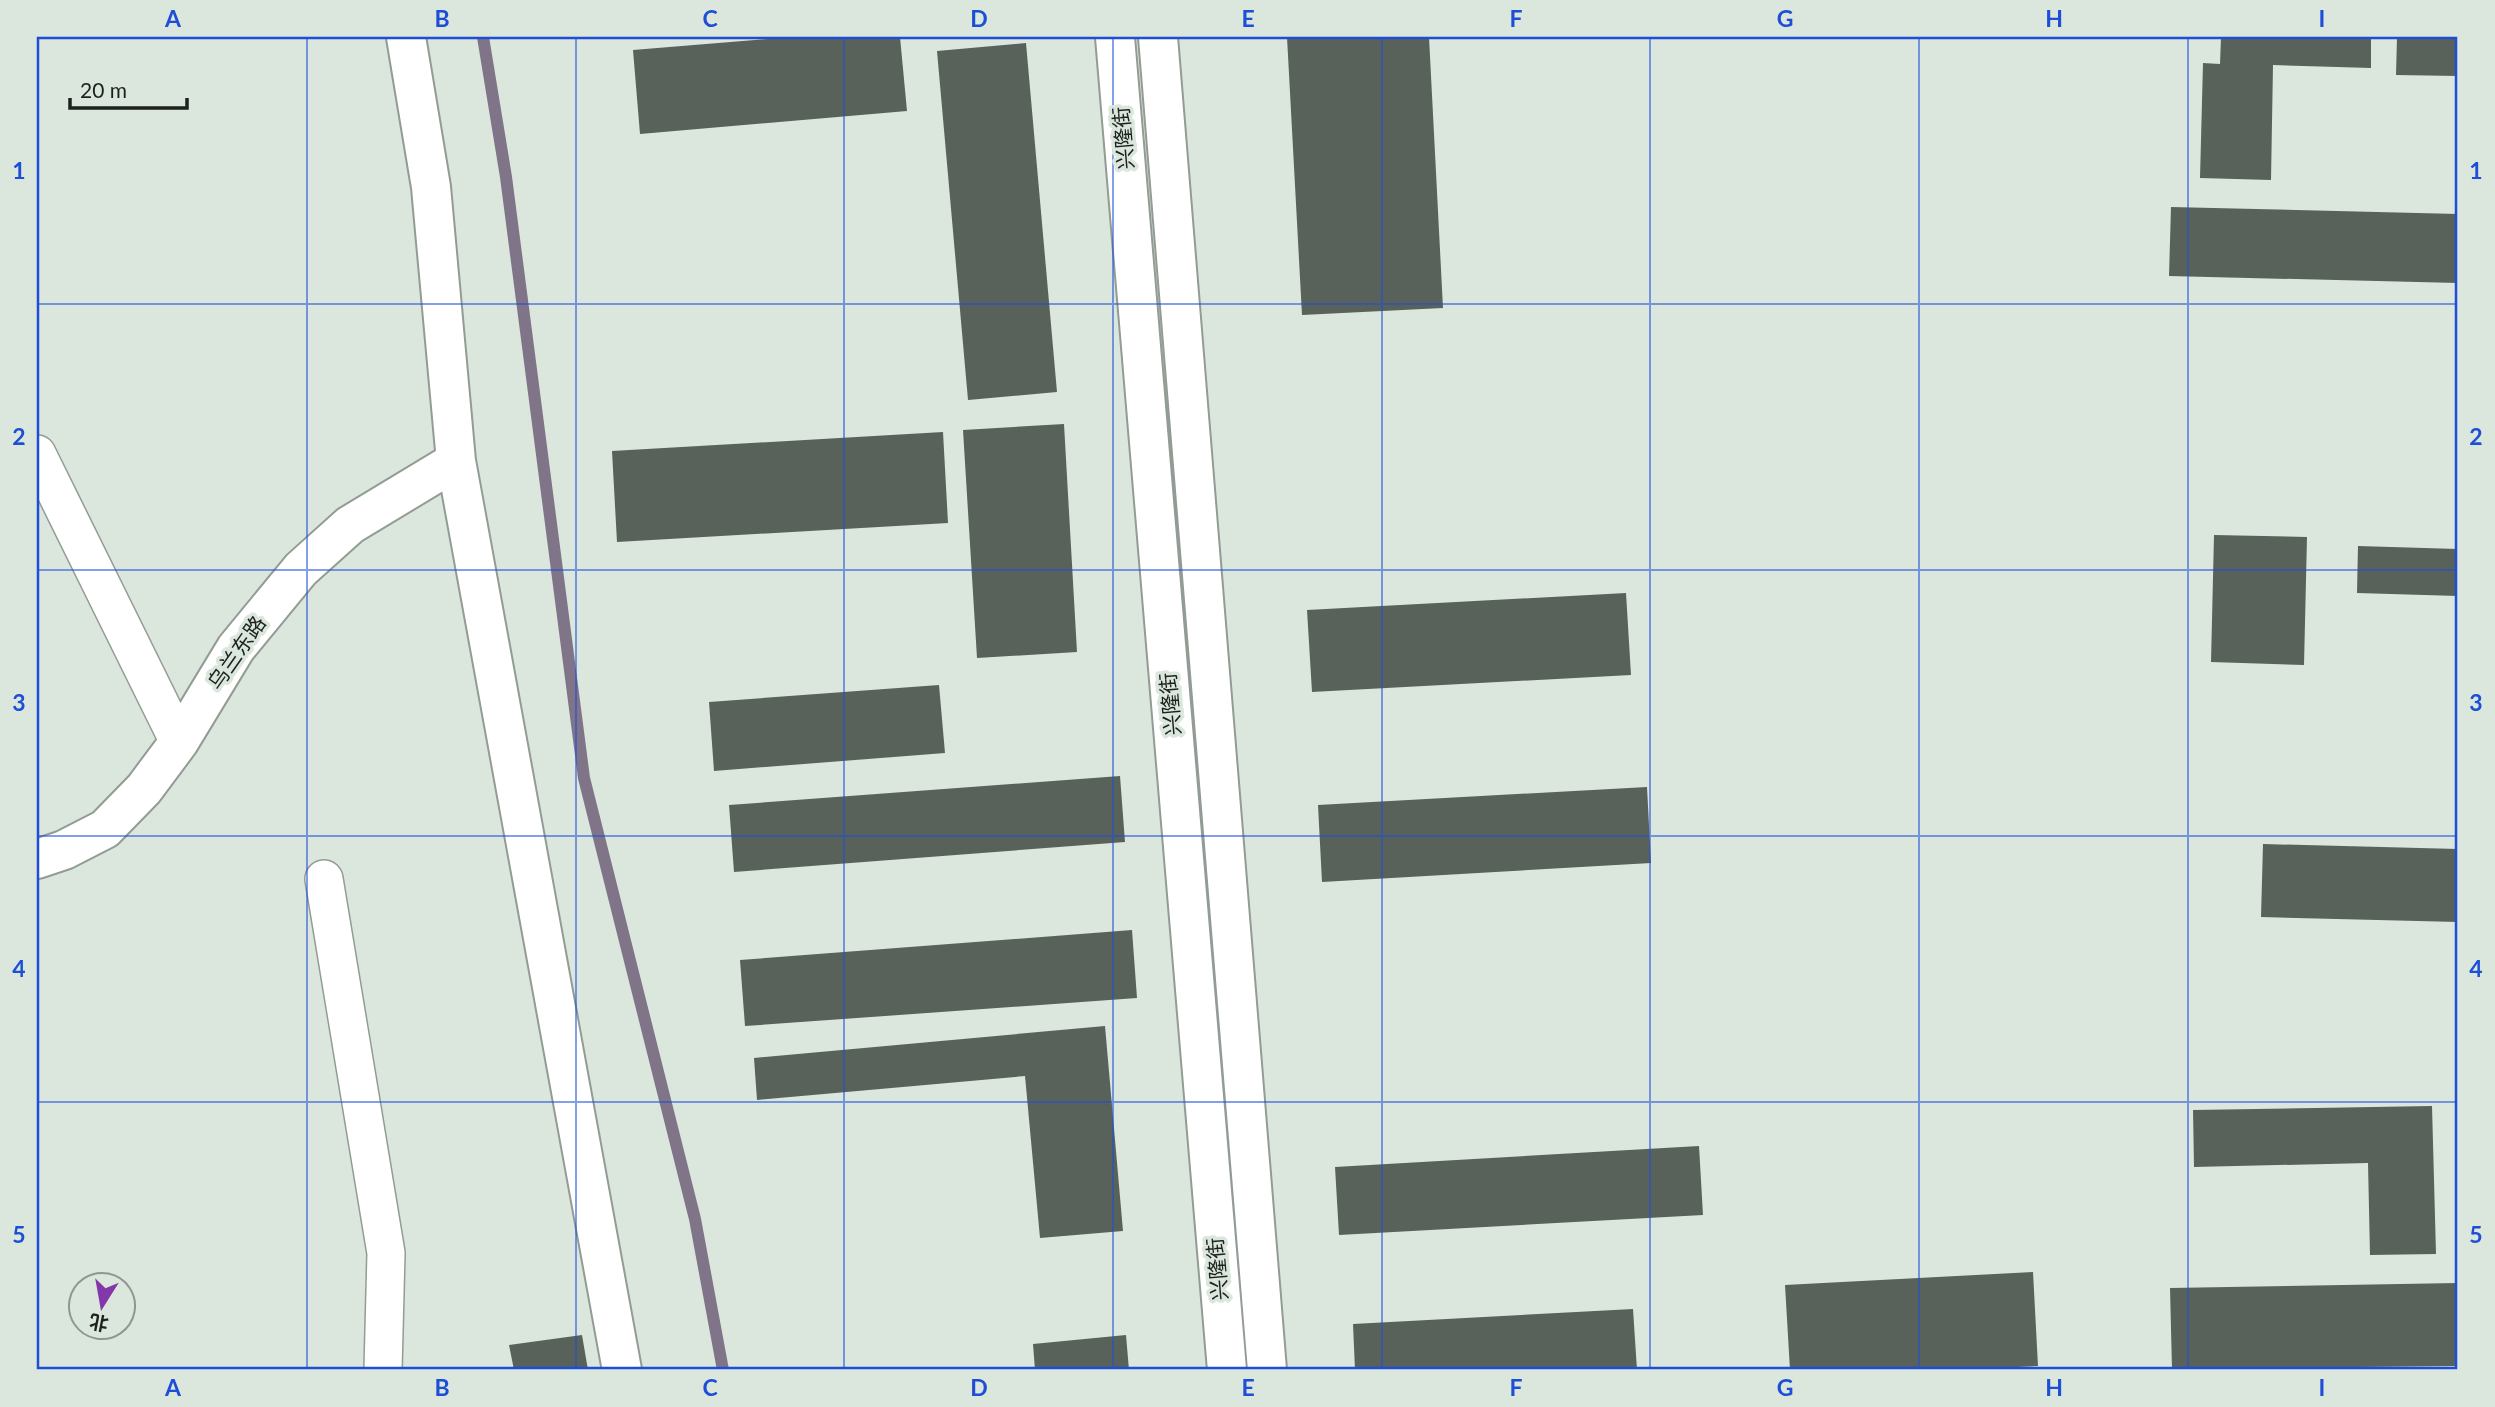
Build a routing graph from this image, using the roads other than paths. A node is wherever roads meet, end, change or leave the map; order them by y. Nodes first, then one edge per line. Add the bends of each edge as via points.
1 (406, 37) edge
2 (1115, 37) edge
3 (1158, 37) edge
4 (37, 454) edge
5 (456, 461) junction
6 (179, 742) junction
7 (37, 859) edge
8 (324, 879) dead end
9 (383, 1370) edge
10 (622, 1370) edge
11 (1227, 1370) edge
12 (1267, 1370) edge

1 - 5 main road via 430,187
2 - 11 main road, 兴隆街
3 - 12 main road, 兴隆街
4 - 6 street
5 - 6 main road, 乌兰东路 via 350,525 301,569 236,648
5 - 10 main road
6 - 7 main road, 乌兰东路 via 144,789 105,829
8 - 9 street via 386,1253

